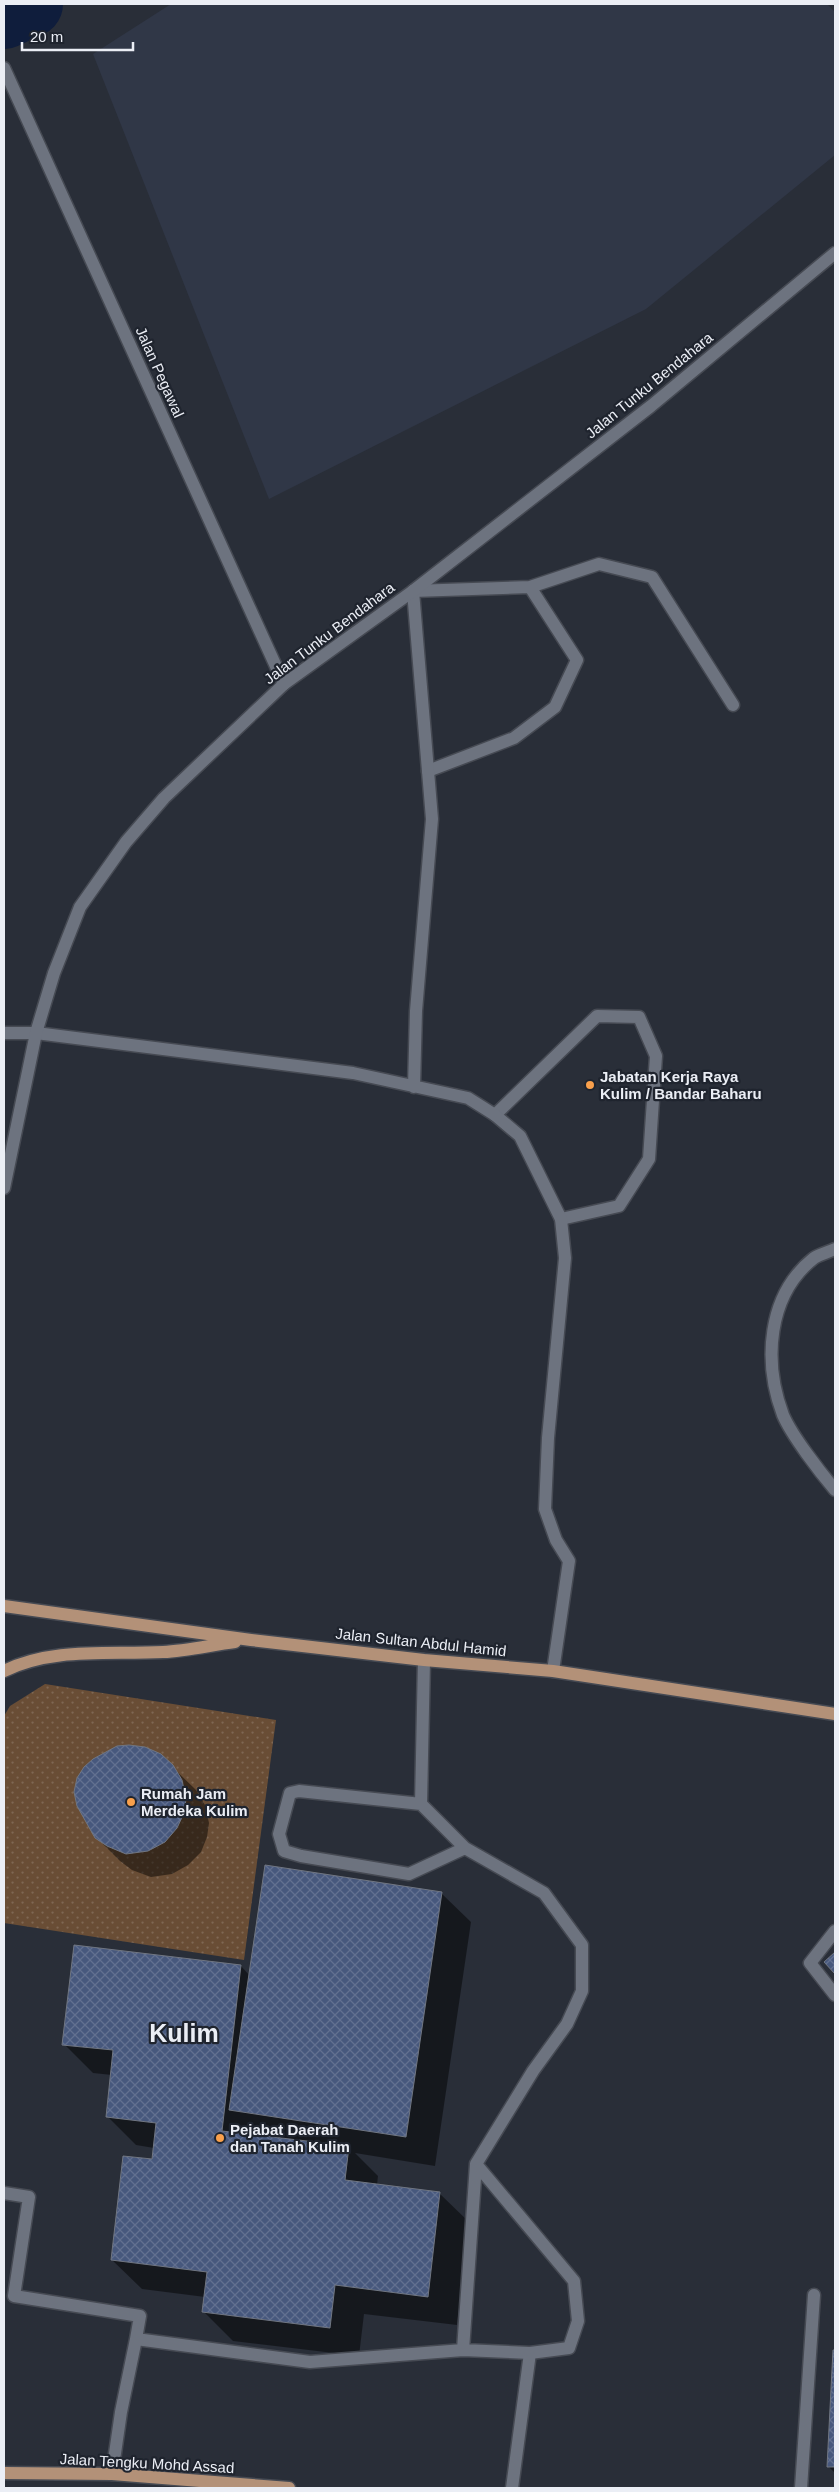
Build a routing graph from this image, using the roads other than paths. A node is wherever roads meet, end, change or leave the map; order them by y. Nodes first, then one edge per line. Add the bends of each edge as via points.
1 (5, 71) edge
2 (835, 253) edge
3 (530, 587) junction
4 (413, 591) junction
5 (284, 684) junction
6 (733, 705) dead end
7 (428, 771) junction
8 (4, 1033) edge
9 (36, 1033) junction
10 (414, 1086) junction
11 (496, 1115) junction
12 (4, 1188) edge
13 (561, 1219) junction
14 (835, 1249) edge
15 (835, 1490) edge
16 (4, 1606) edge
17 (251, 1640) junction
18 (424, 1660) junction
19 (4, 1671) edge
20 (553, 1671) junction
21 (835, 1714) edge
22 (421, 1804) junction
23 (465, 1848) junction
24 (835, 1931) edge
25 (835, 1995) edge
26 (476, 2164) junction
27 (4, 2193) edge
28 (814, 2295) dead end
29 (136, 2338) junction
30 (463, 2350) junction
31 (530, 2353) junction
32 (4, 2473) edge
33 (112, 2474) junction
34 (289, 2488) edge
35 (512, 2488) edge
36 (801, 2488) edge

1 - 5 street, Jalan Pegawal
2 - 4 street, Jalan Tunku Bendahara via 651,406
3 - 4 street
3 - 6 street via 599,564 652,577
3 - 7 street via 577,660 555,707 514,738
4 - 5 street, Jalan Tunku Bendahara
4 - 7 street
5 - 9 street, Jalan Tunku Bendahara via 164,798 126,842 80,907 54,973
7 - 10 street via 432,819 416,1011
8 - 9 street
9 - 10 street via 353,1073
9 - 12 street, Jalan Tunku Bendahara
10 - 11 street via 468,1098
11 - 13 street via 520,1136
11 - 13 street via 597,1016 639,1017 656,1056 649,1159 619,1206
13 - 20 street via 565,1258 548,1438 545,1509 556,1540 569,1561
14 - 15 street via 815,1258 788,1284 774,1320 771,1367 784,1416 817,1469
16 - 17 main road, Jalan Sultan Abdul Hamid
17 - 18 main road, Jalan Sultan Abdul Hamid
17 - 19 main road via 163,1652 126,1651 49,1657 22,1662
18 - 20 main road, Jalan Sultan Abdul Hamid
18 - 22 street
20 - 21 main road, Jalan Sultan Abdul Hamid
22 - 23 street
22 - 23 street via 290,1793 279,1834 284,1851 409,1874
23 - 26 street via 544,1893 582,1945 582,1991 567,2024 533,2071
24 - 25 street via 810,1963
26 - 30 street
26 - 31 street via 574,2281 578,2321 569,2348
27 - 29 street via 29,2197 14,2296 140,2316
28 - 36 street
29 - 30 street via 310,2362
29 - 33 street
30 - 31 street
31 - 35 street
32 - 33 main road, Jalan Tengku Mohd Assad
33 - 34 main road, Jalan Tengku Mohd Assad

